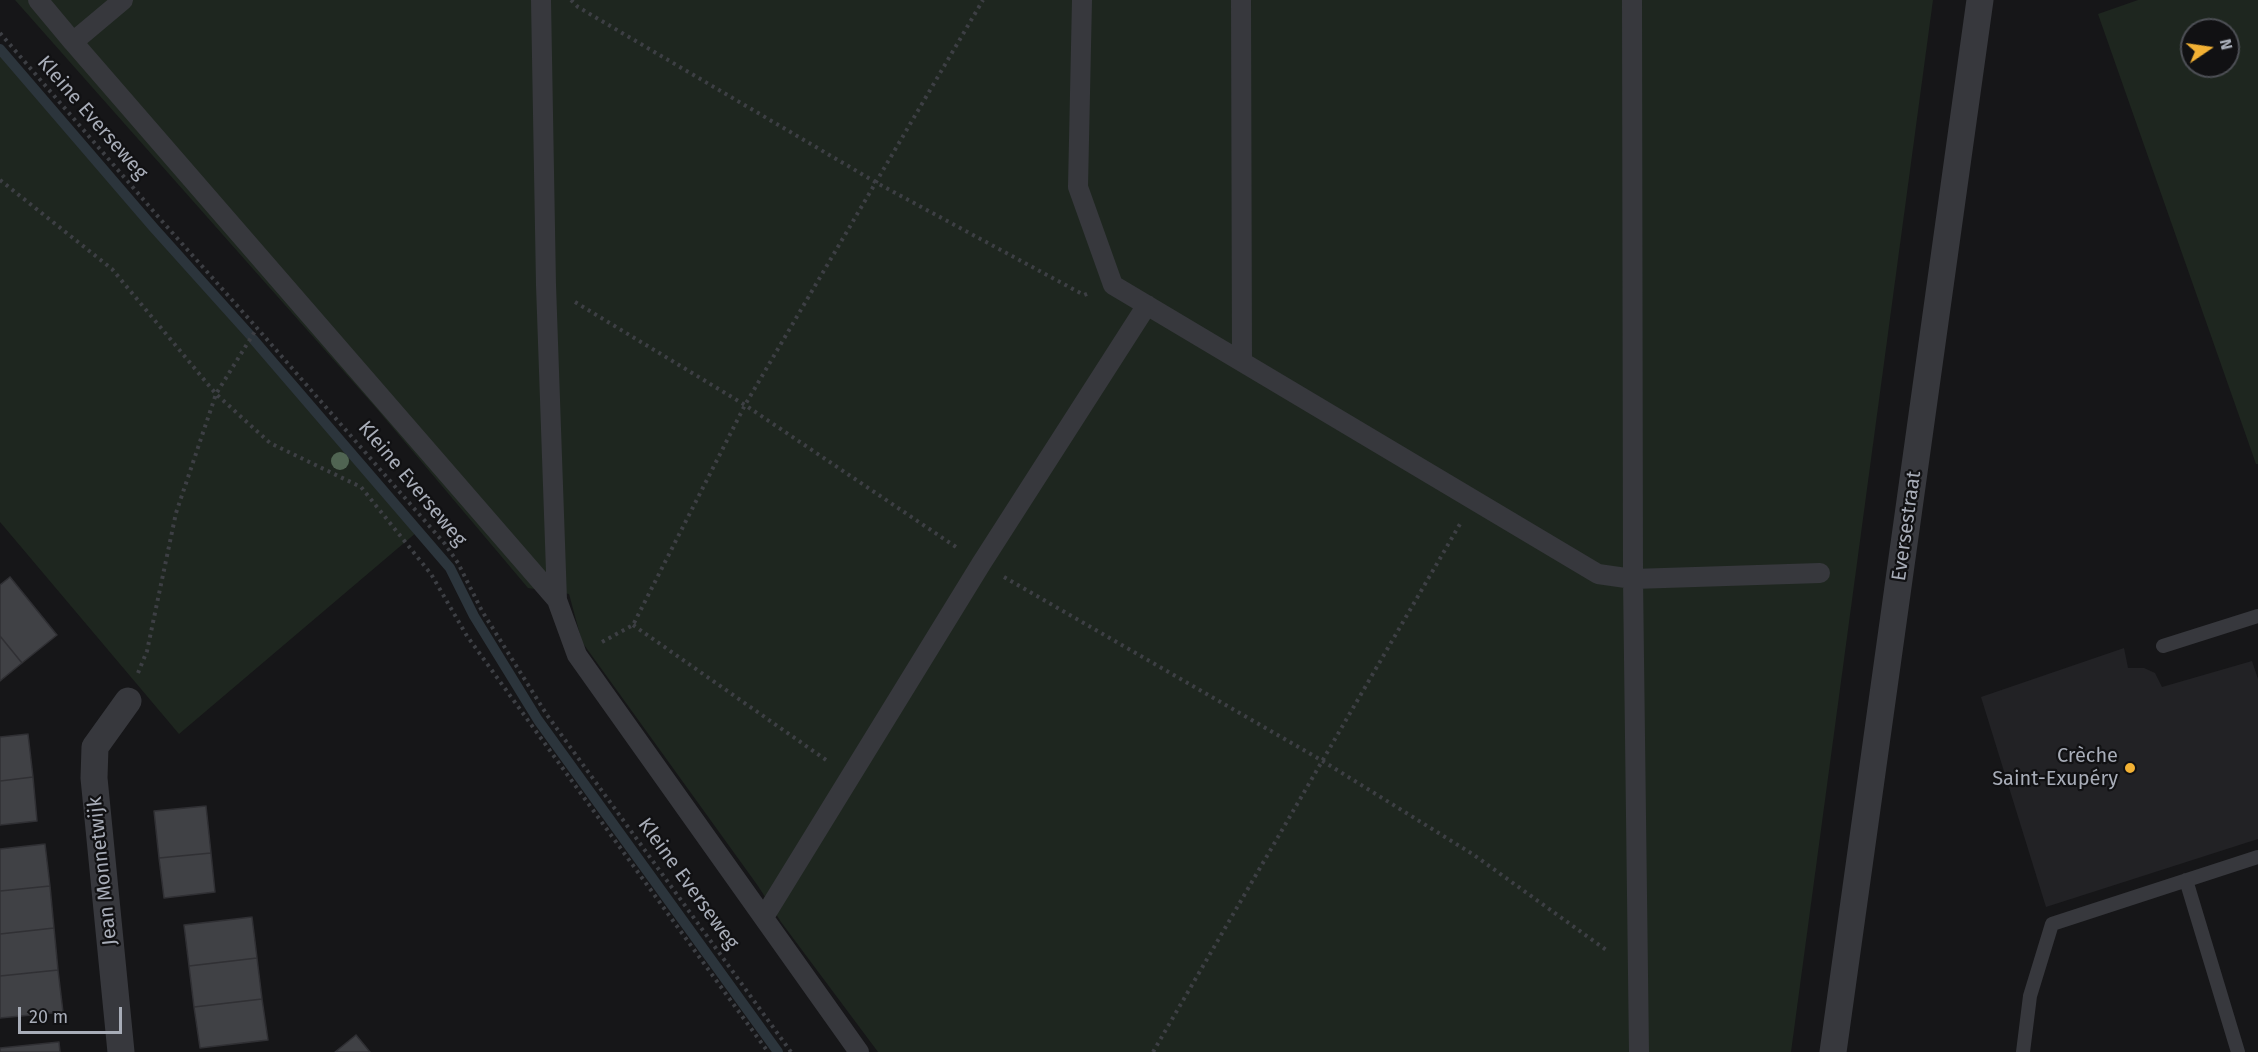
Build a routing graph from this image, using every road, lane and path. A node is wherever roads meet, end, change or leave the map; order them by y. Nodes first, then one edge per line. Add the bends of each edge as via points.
1 (38, 0) edge
2 (123, 0) edge
3 (541, 0) edge
4 (571, 0) edge
5 (983, 0) edge
6 (1082, 0) edge
7 (1241, 0) edge
8 (1632, 0) edge
9 (1980, 0) edge
10 (0, 33) edge
11 (74, 42) junction
12 (0, 180) edge
13 (877, 183) junction
14 (546, 285) junction
15 (1113, 285) junction
16 (1147, 305) junction
17 (257, 328) junction
18 (1242, 361) junction
19 (216, 394) junction
20 (745, 405) junction
21 (1474, 499) junction
22 (981, 564) junction
23 (1820, 573) dead end
24 (1633, 579) junction
25 (557, 600) junction
26 (2258, 616) edge
27 (633, 625) junction
28 (2163, 646) dead end
29 (577, 656) junction
30 (128, 701) joint
31 (1321, 760) junction
32 (850, 777) junction
33 (2258, 857) edge
34 (2186, 880) junction
35 (764, 917) junction
36 (1639, 973) junction
37 (121, 1052) edge
38 (768, 1052) edge
39 (791, 1052) edge
40 (859, 1052) edge
41 (1153, 1052) edge
42 (1639, 1052) edge
43 (1833, 1052) edge
44 (2023, 1052) edge
45 (2238, 1052) edge

1 - 11 street
2 - 11 street
3 - 14 street
4 - 13 path
5 - 13 path
6 - 15 street via 1078,187
7 - 18 street
8 - 24 street
9 - 43 street, Eversestraat
10 - 17 path, Kleine Everseweg
11 - 25 street
12 - 19 path via 112,268
13 - 15 path via 1084,295
13 - 20 path
14 - 20 path
14 - 25 street
15 - 16 street
16 - 18 street
16 - 22 street
17 - 19 path
17 - 39 path, Kleine Everseweg via 445,544 547,715
18 - 21 street
19 - 30 path via 176,513 147,651
19 - 38 path via 270,443 361,487 432,574 467,636
20 - 22 path
20 - 27 path
21 - 24 street via 1599,574
21 - 31 path
22 - 31 path
22 - 32 street
23 - 24 street
24 - 36 street
25 - 29 street
26 - 28 lane
27 - 29 path
27 - 32 path
29 - 35 street
30 - 37 street, Jean Monnetwijk via 95,747 94,778
31 - 36 path via 1474,855
31 - 41 path
32 - 35 street
33 - 34 lane
34 - 44 lane via 2052,924 2030,996
34 - 45 lane
35 - 40 street
36 - 42 street

